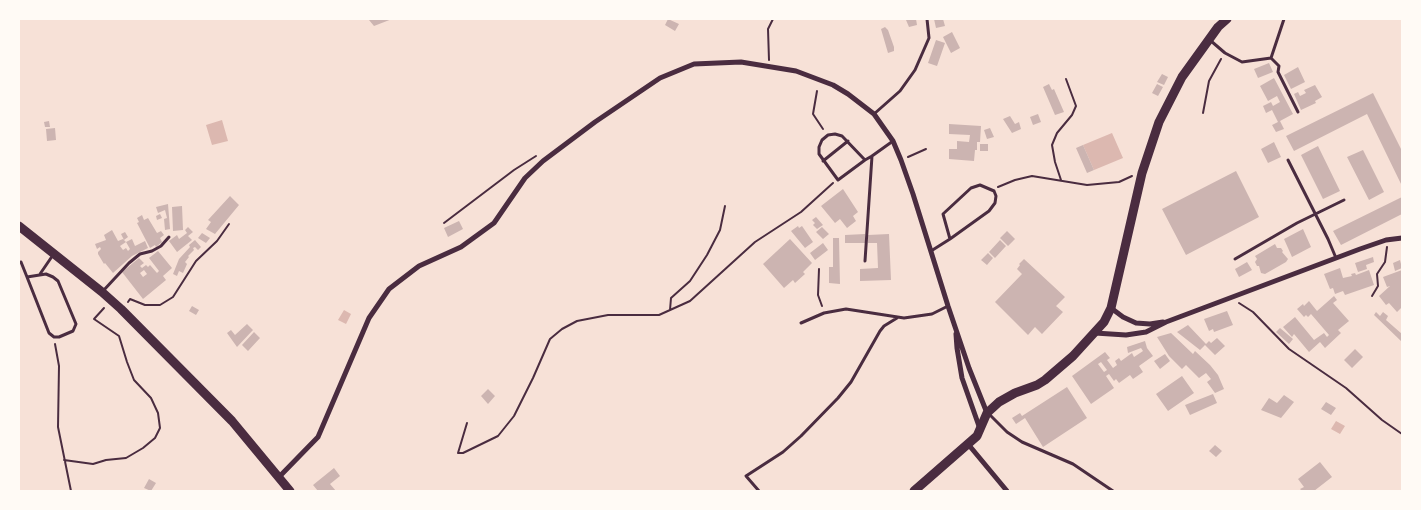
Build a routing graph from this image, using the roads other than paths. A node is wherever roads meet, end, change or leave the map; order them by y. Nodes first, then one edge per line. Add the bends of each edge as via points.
1 (927, 19) edge
2 (1227, 19) edge
3 (1284, 19) edge
4 (1209, 39) junction
5 (1271, 58) junction
6 (1298, 112) dead end
7 (874, 114) junction
8 (848, 141) junction
9 (893, 141) junction
10 (872, 156) junction
11 (865, 160) junction
12 (1288, 160) dead end
13 (824, 161) junction
14 (1344, 200) dead end
15 (1316, 214) junction
16 (19, 226) edge
17 (169, 238) dead end
18 (950, 238) junction
19 (1402, 238) edge
20 (931, 251) junction
21 (54, 254) junction
22 (1336, 258) junction
23 (1235, 259) dead end
24 (866, 261) dead end
25 (21, 262) dead end
26 (39, 275) junction
27 (27, 277) junction
28 (102, 292) junction
29 (948, 306) junction
30 (1111, 308) junction
31 (897, 318) junction
32 (1166, 322) junction
33 (801, 323) dead end
34 (956, 331) junction
35 (1095, 333) junction
36 (987, 413) junction
37 (980, 430) junction
38 (968, 444) junction
39 (279, 477) junction
40 (290, 491) edge
41 (759, 491) edge
42 (914, 491) edge
43 (1007, 491) edge
44 (1113, 491) edge

1 - 7 lane via 929,38 915,70 900,91
2 - 4 main road
3 - 5 lane
4 - 5 lane via 1242,62
4 - 30 main road via 1182,77 1159,122 1142,173
5 - 6 lane via 1279,66 1278,72
7 - 9 street
7 - 39 street via 833,85 770,67 740,62 694,64 660,78 550,156 525,178 494,223 461,247 419,266 389,289 368,318 318,437
8 - 11 lane
8 - 13 lane
8 - 13 lane via 836,134 828,135 819,147
9 - 10 lane
9 - 20 street
10 - 11 lane
10 - 24 lane
11 - 13 lane via 838,180
12 - 15 lane
14 - 15 lane
15 - 22 lane
15 - 23 lane
16 - 21 main road
17 - 28 lane via 152,251 140,254
18 - 18 lane via 989,212 995,203 994,191 980,185 971,188 943,214
18 - 20 lane
19 - 22 street via 1386,240
20 - 29 street
21 - 26 lane
21 - 28 main road
22 - 32 street
25 - 27 lane
26 - 27 lane
26 - 27 lane via 46,274 58,281 76,324 70,334 59,338 49,333
28 - 39 main road via 232,421
29 - 31 lane via 932,314
29 - 34 street
30 - 32 street via 1136,323
30 - 35 main road
31 - 33 lane via 846,310 824,313
31 - 41 lane via 880,331 851,382 838,398 783,452 746,476
32 - 35 street via 1136,334
34 - 36 street
34 - 37 street via 962,378
35 - 36 main road via 1044,380 999,402
36 - 37 main road
36 - 44 lane via 1022,442 1073,464
37 - 38 main road
38 - 42 main road
38 - 43 street
39 - 40 main road

